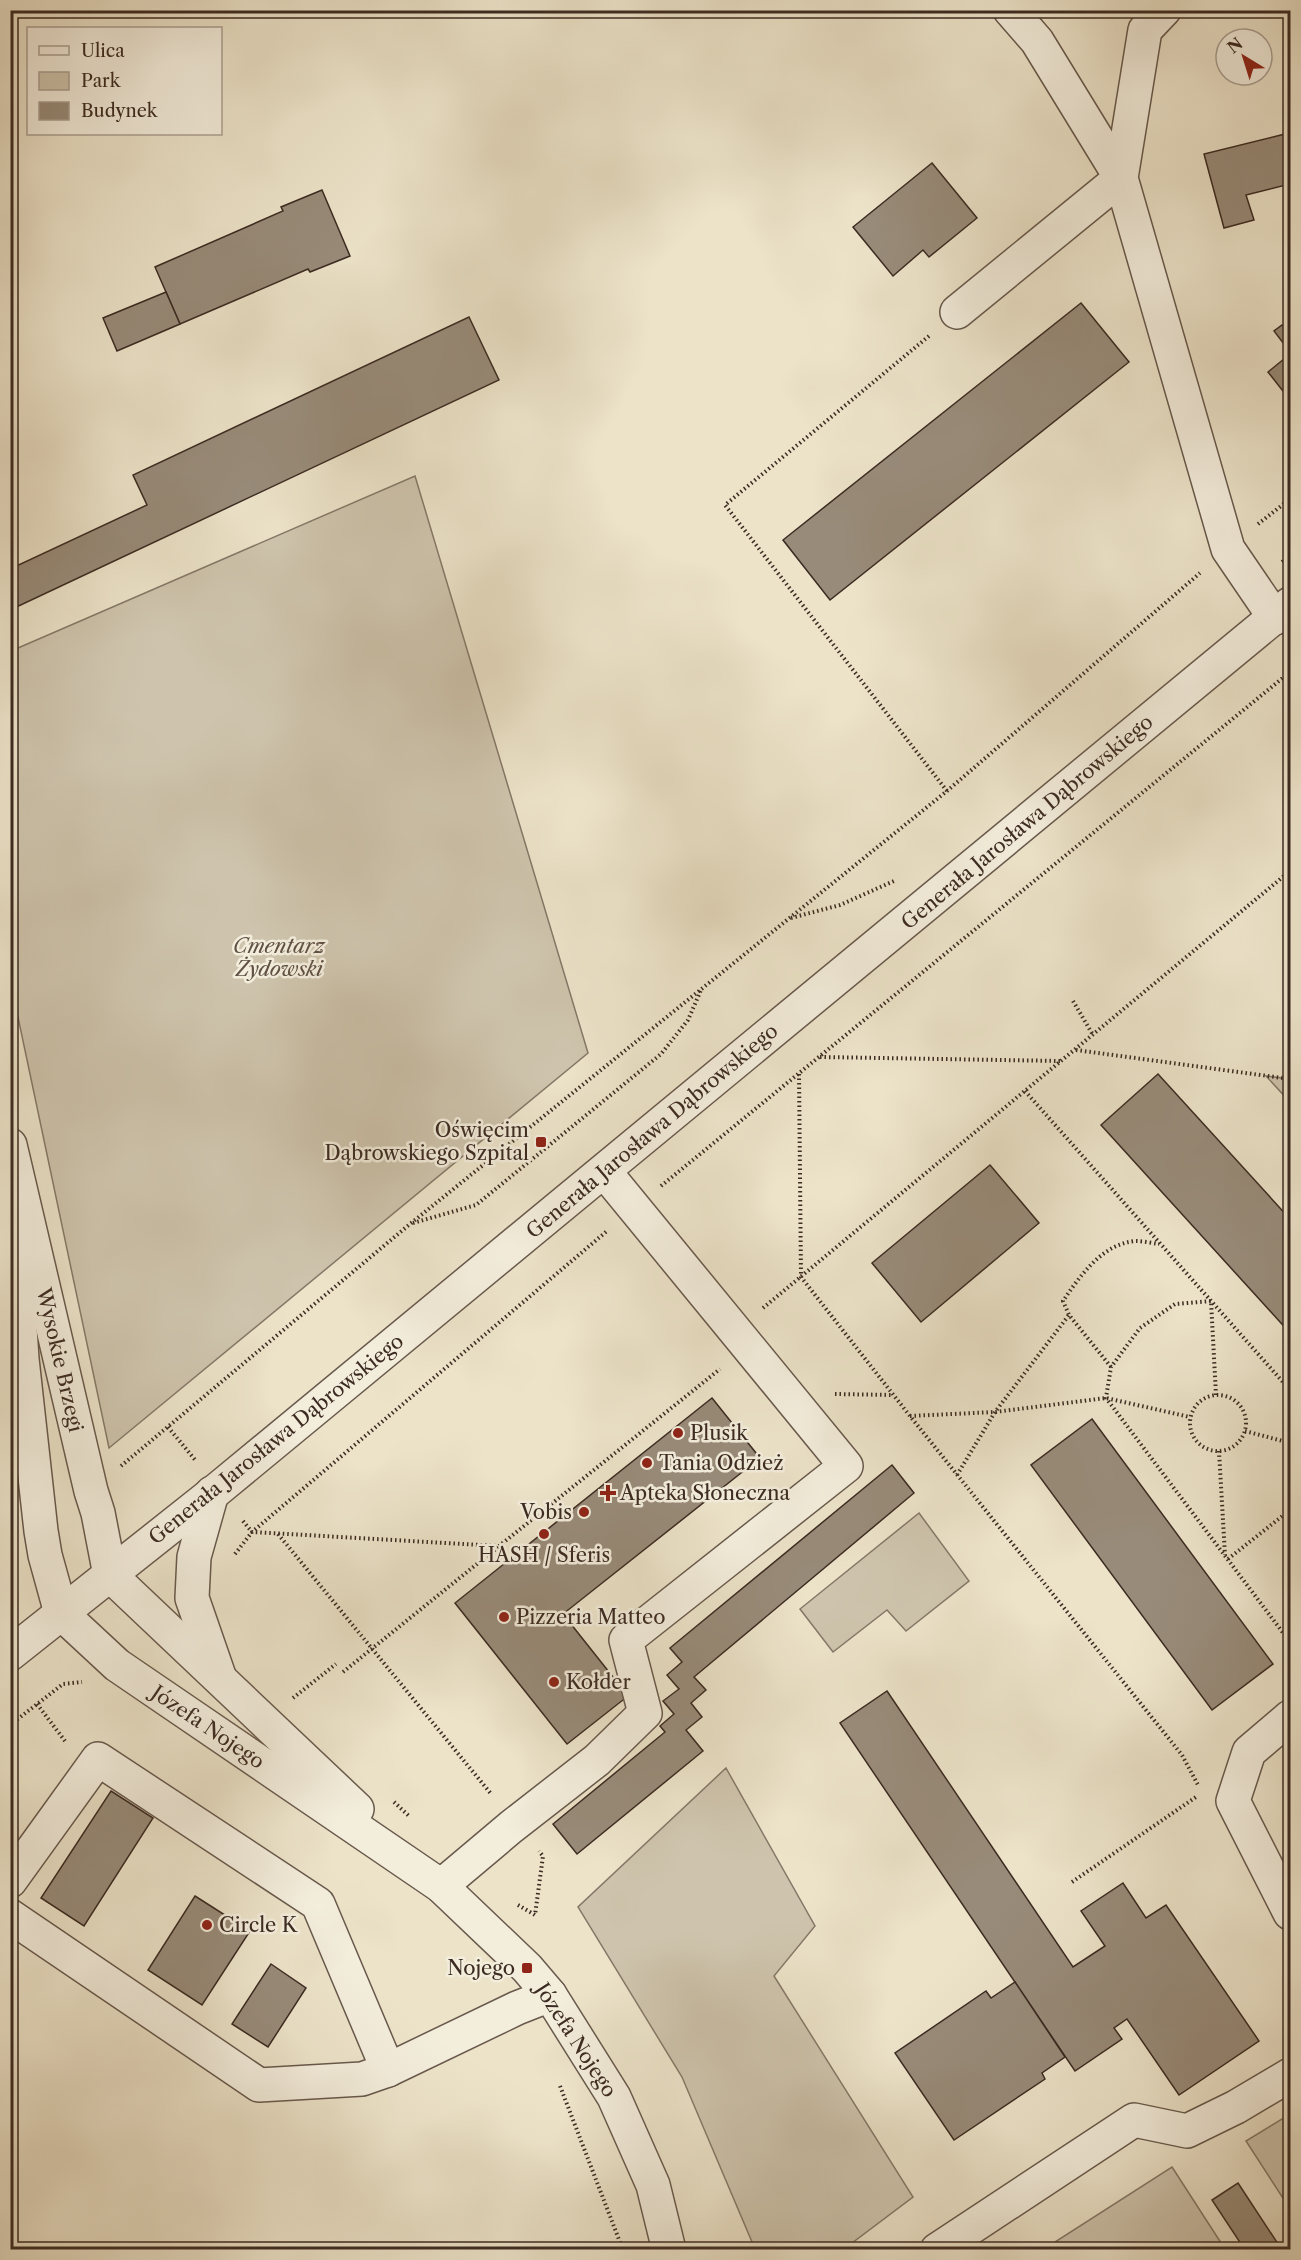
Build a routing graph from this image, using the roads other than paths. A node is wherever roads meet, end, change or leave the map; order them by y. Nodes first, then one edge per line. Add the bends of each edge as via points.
1 (1010, 10) edge
2 (1164, 10) edge
3 (1121, 178) junction
4 (957, 312) road end
5 (1282, 611) edge
6 (10, 1145) edge
7 (604, 1171) junction
8 (10, 1173) edge
9 (16, 1358) edge
10 (215, 1491) junction
11 (110, 1575) junction
12 (62, 1613) junction
13 (10, 1654) edge
14 (219, 1679) junction
15 (1290, 1717) edge
16 (431, 1879) junction
17 (10, 1881) edge
18 (1290, 1913) edge
19 (10, 1916) edge
20 (550, 1995) junction
21 (388, 2070) junction
22 (1290, 2074) edge
23 (669, 2250) edge
24 (937, 2250) edge

1 - 3 street via 1037,41
2 - 3 street via 1145,30
3 - 4 street
3 - 5 street via 1228,549 1252,587
5 - 7 street, Generała Jarosława Dąbrowskiego
6 - 11 street, Wysokie Brzegi
7 - 10 street, Generała Jarosława Dąbrowskiego
7 - 16 street via 846,1466 626,1640 645,1713 597,1760 495,1840
8 - 9 street, Wysokie Brzegi
9 - 12 street, Wysokie Brzegi via 40,1531
10 - 11 street, Generała Jarosława Dąbrowskiego
10 - 14 street via 194,1557 192,1598
11 - 12 street, Generała Jarosława Dąbrowskiego
11 - 14 street, Józefa Nojego
12 - 13 street, Generała Jarosława Dąbrowskiego
12 - 16 street, Józefa Nojego via 117,1665
14 - 16 street, Józefa Nojego
15 - 18 street via 1249,1752 1233,1801
16 - 20 street, Józefa Nojego via 527,1968
17 - 21 street via 98,1759 318,1904
19 - 21 street via 259,2085 362,2079
20 - 21 street
20 - 23 street, Józefa Nojego via 614,2097 653,2184
22 - 24 street via 1187,2131 1134,2120

